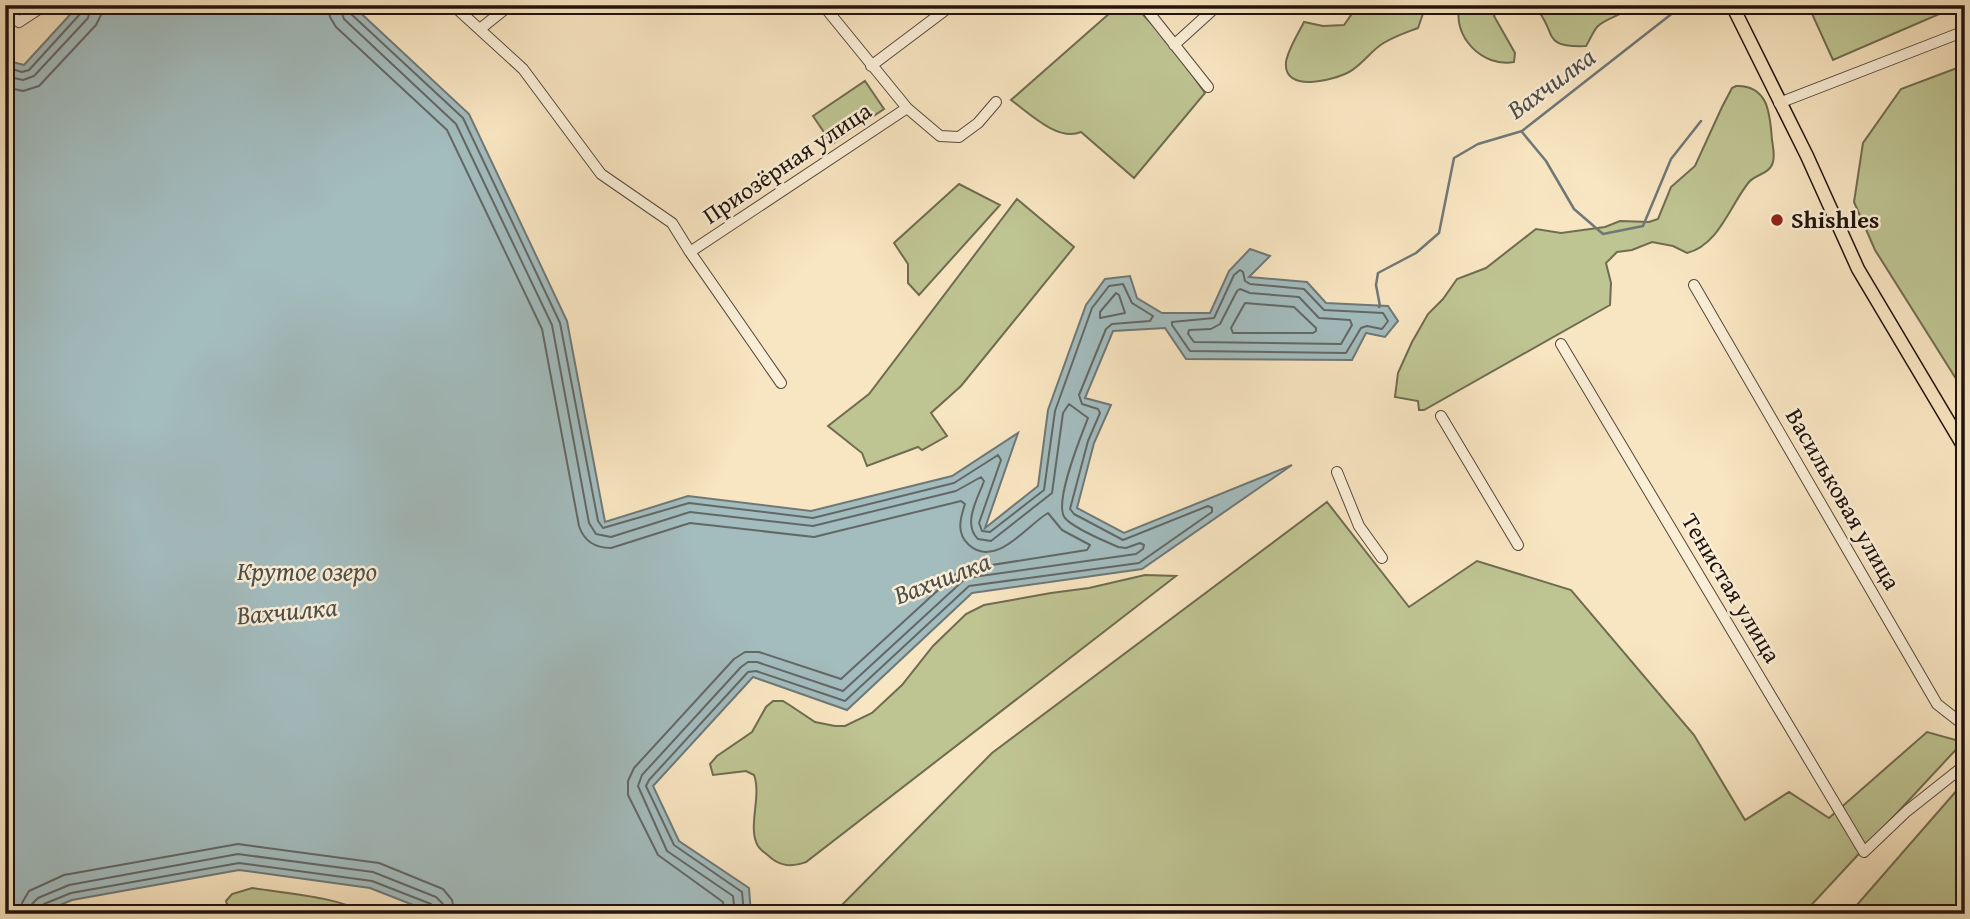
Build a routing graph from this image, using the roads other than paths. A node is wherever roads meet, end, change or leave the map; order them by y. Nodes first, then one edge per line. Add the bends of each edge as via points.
1 (45, 5) edge
2 (453, 5) edge
3 (510, 5) edge
4 (823, 5) edge
5 (951, 5) edge
6 (1143, 5) edge
7 (1219, 5) edge
8 (1732, 5) edge
9 (5, 9) edge
10 (480, 29) junction
11 (1965, 31) edge
12 (1174, 45) junction
13 (871, 66) junction
14 (1208, 87) dead end
15 (996, 102) dead end
16 (1779, 103) junction
17 (907, 108) junction
18 (690, 252) junction
19 (1694, 285) dead end
20 (1561, 344) dead end
21 (781, 383) dead end
22 (1441, 416) dead end
23 (1965, 449) edge
24 (1337, 472) dead end
25 (1518, 545) dead end
26 (1382, 558) dead end
27 (1965, 726) edge
28 (1965, 765) edge

1 - 9 street via 19,22
2 - 10 street
3 - 10 street
4 - 13 street
5 - 13 street, Приозёрная улица
6 - 12 street
7 - 12 street
8 - 16 main road
10 - 18 street via 523,69 601,174 673,223
11 - 16 street
12 - 14 street
13 - 17 street
15 - 17 street via 960,136 940,136
16 - 23 main road via 1858,269
17 - 18 street, Приозёрная улица
18 - 21 street
19 - 27 street, Васильковая улица via 1937,704
20 - 28 street, Тенистая улица via 1864,852
22 - 25 street
24 - 26 street via 1359,526

